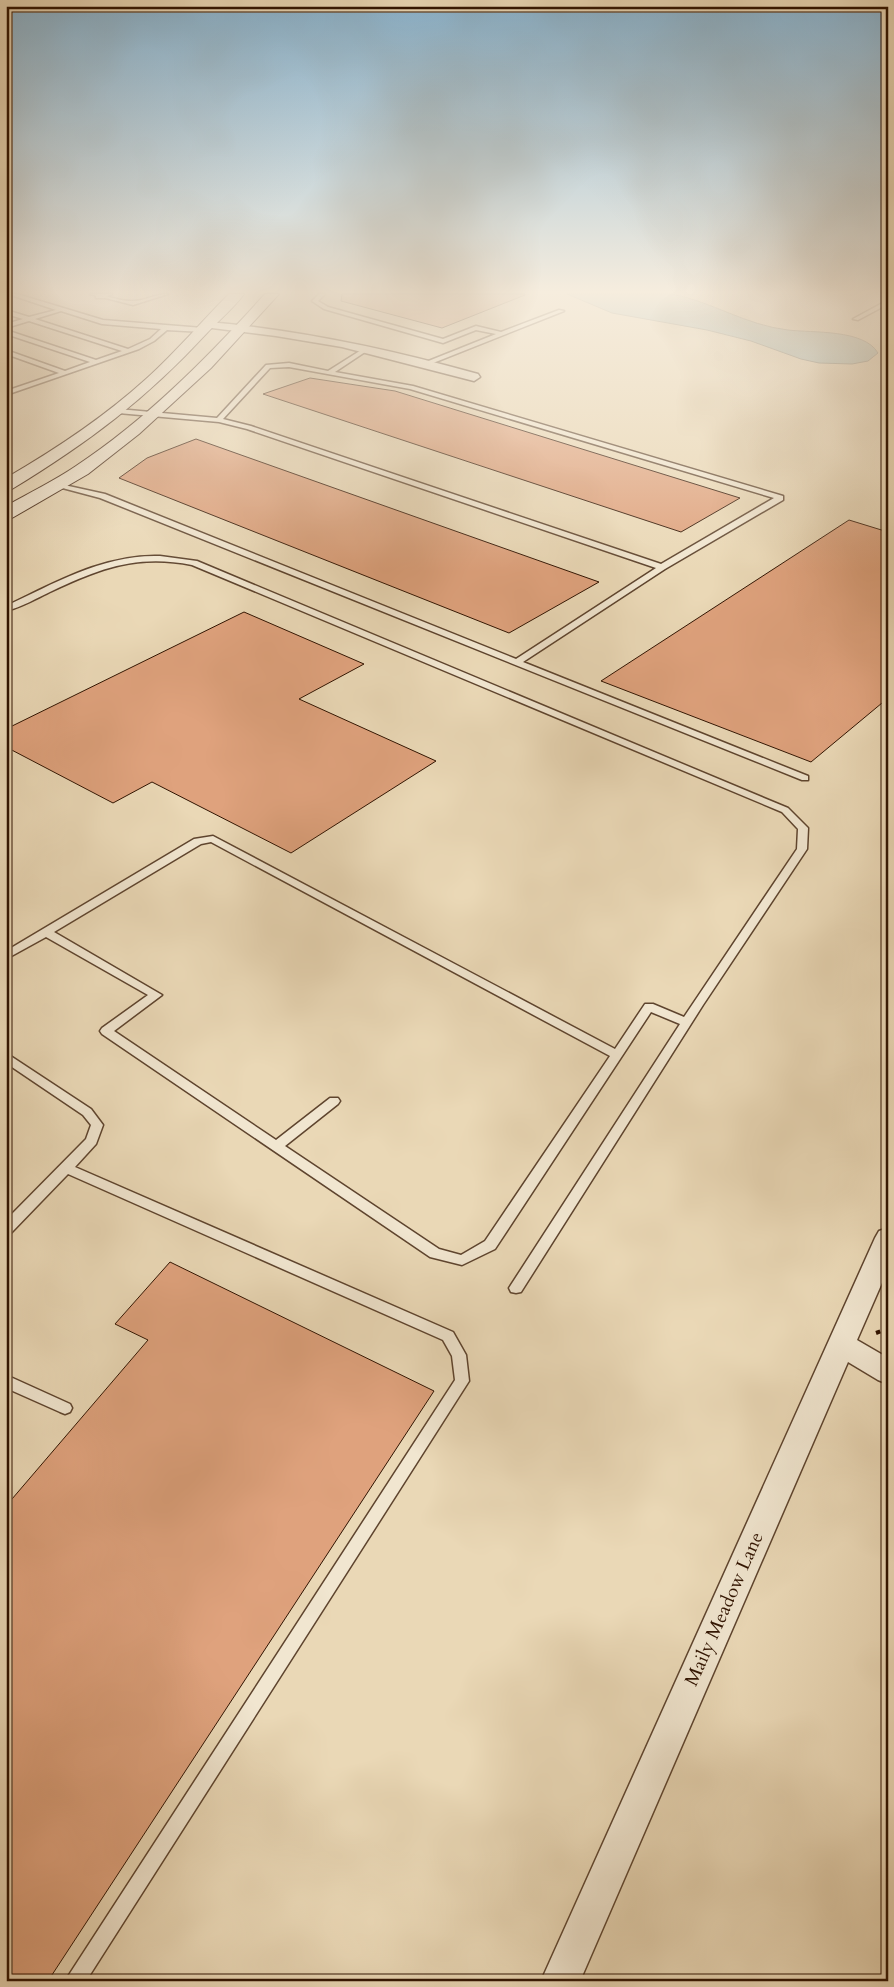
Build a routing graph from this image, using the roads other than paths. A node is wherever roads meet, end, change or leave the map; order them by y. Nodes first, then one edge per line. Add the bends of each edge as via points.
1 (25, 387) edge
2 (145, 387) edge
3 (181, 387) edge
4 (249, 387) edge
5 (410, 387) edge
6 (6, 393) edge
7 (118, 411) junction
8 (153, 414) junction
9 (218, 420) junction
10 (6, 485) edge
11 (55, 485) junction
12 (6, 514) edge
13 (662, 567) junction
14 (6, 609) edge
15 (518, 661) junction
16 (805, 778) dead end
17 (46, 932) junction
18 (6, 956) edge
19 (686, 1023) junction
20 (618, 1055) junction
21 (6, 1057) edge
22 (334, 1101) dead end
23 (277, 1146) junction
24 (66, 1168) junction
25 (6, 1229) edge
26 (888, 1238) edge
27 (516, 1288) dead end
28 (841, 1344) junction
29 (888, 1372) edge
30 (6, 1381) edge
31 (65, 1408) dead end
32 (75, 1981) edge
33 (560, 1981) edge

1 - 6 lane
2 - 7 main road
3 - 8 main road
4 - 9 lane
5 - 13 lane via 780,498
7 - 8 lane
7 - 10 main road
8 - 9 lane
8 - 11 main road via 81,470
9 - 13 lane via 249,427
11 - 12 main road
11 - 15 lane via 102,496
13 - 15 lane
14 - 19 lane via 119,562 172,558 194,563 785,810 803,828 802,849
15 - 16 lane
17 - 18 lane
17 - 20 lane via 198,841 213,840
17 - 23 lane via 156,995 106,1031
19 - 20 lane via 649,1007
19 - 27 lane
20 - 23 lane via 490,1245 462,1260 435,1252
21 - 24 lane via 87,1112 97,1125 92,1141
22 - 23 lane
24 - 25 lane
24 - 32 lane via 448,1336 458,1355 462,1381
26 - 28 street, Maily Meadow Lane
28 - 29 street
28 - 33 street, Maily Meadow Lane
30 - 31 lane

